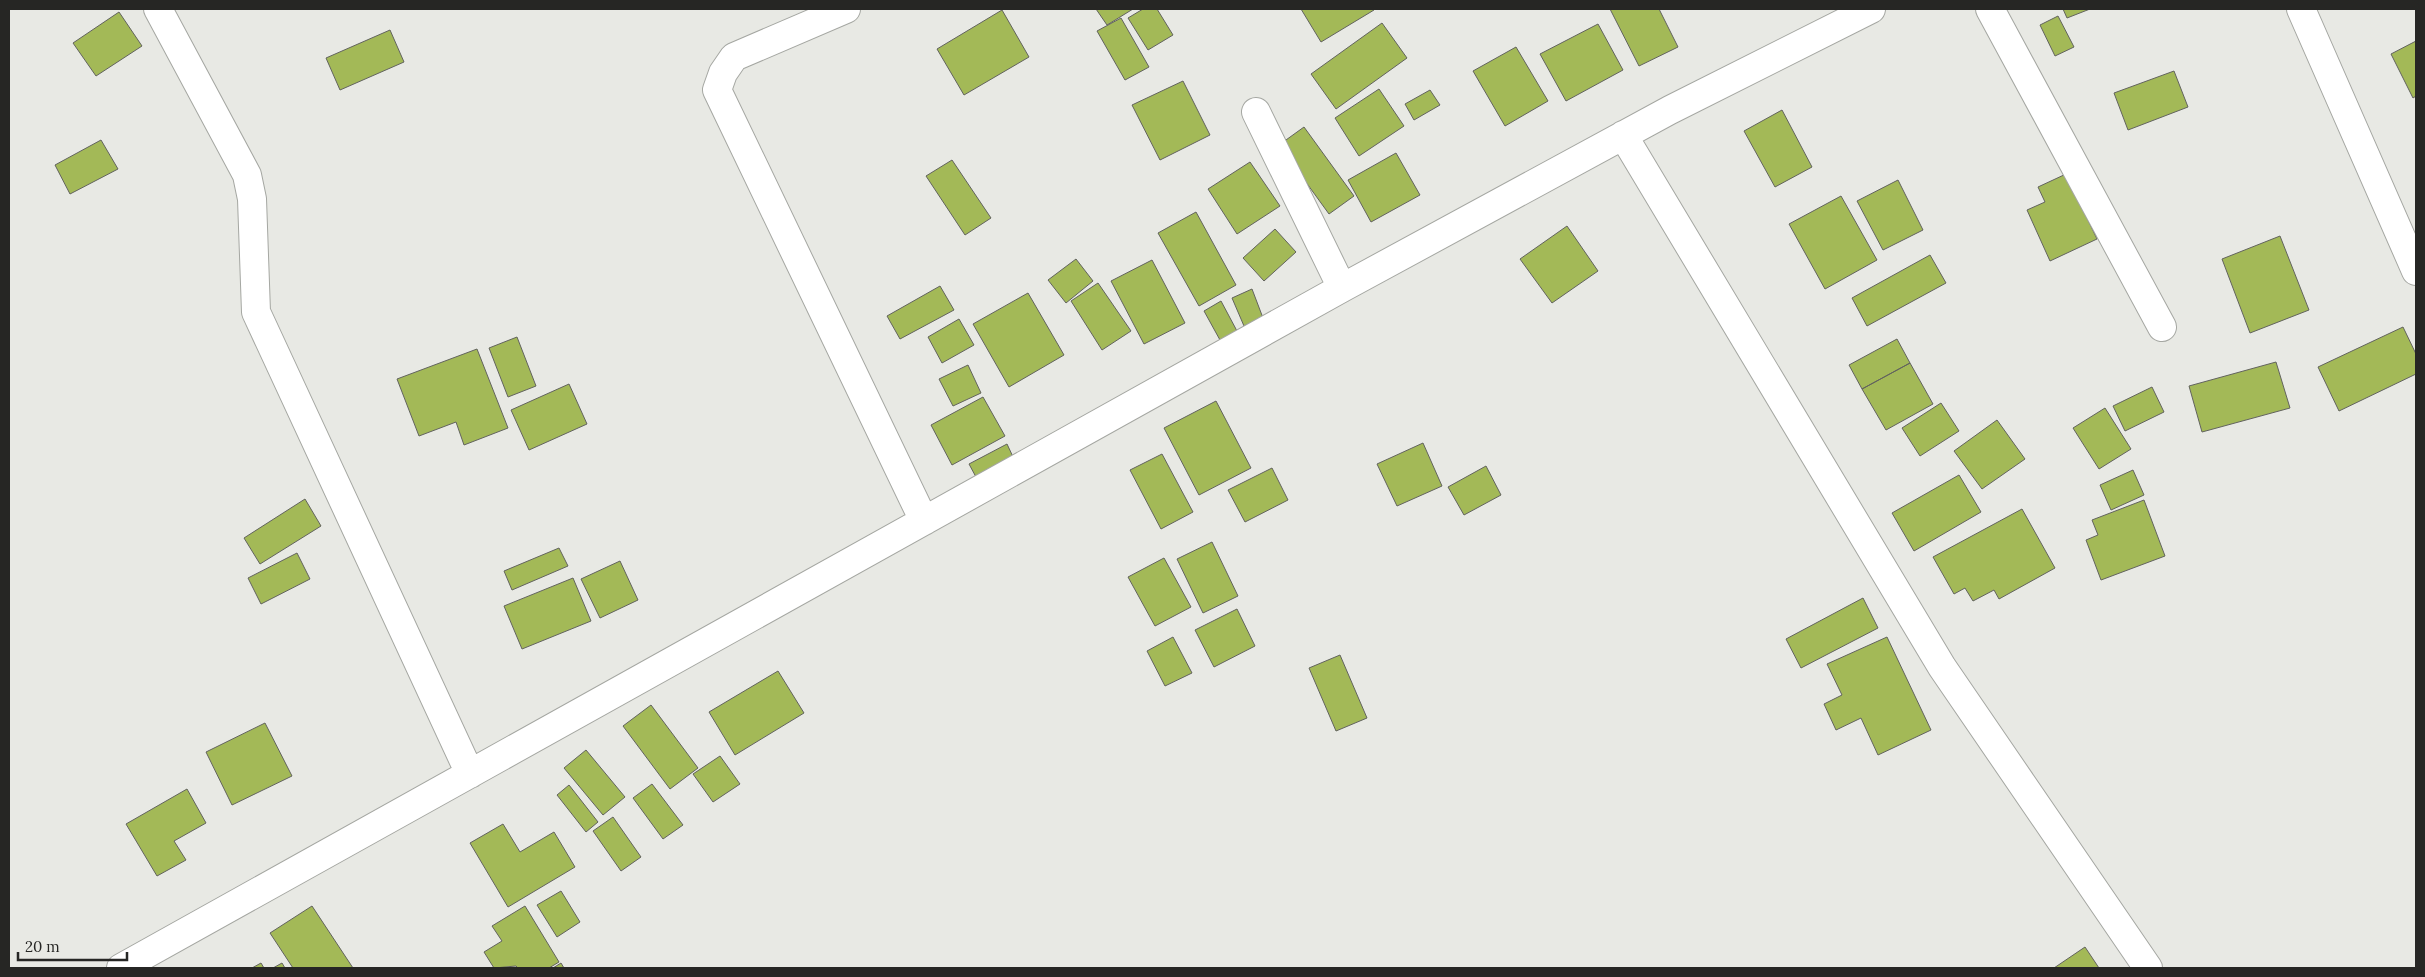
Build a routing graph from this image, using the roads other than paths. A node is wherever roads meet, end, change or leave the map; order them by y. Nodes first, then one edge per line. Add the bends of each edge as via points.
1 (158, 9) edge
2 (846, 9) edge
3 (1871, 9) edge
4 (1990, 9) edge
5 (2301, 9) edge
6 (1256, 112) dead end
7 (1623, 136) junction
8 (2416, 271) edge
9 (1342, 288) junction
10 (2162, 327) dead end
11 (924, 521) junction
12 (470, 774) junction
13 (121, 968) edge
14 (2148, 968) edge

1 - 12 street via 247,175 252,198 256,312
2 - 11 street via 734,57 717,90
3 - 7 street
4 - 10 street
5 - 8 street
6 - 9 street
7 - 9 street
7 - 14 street via 1942,667
9 - 11 street
11 - 12 street
12 - 13 street

